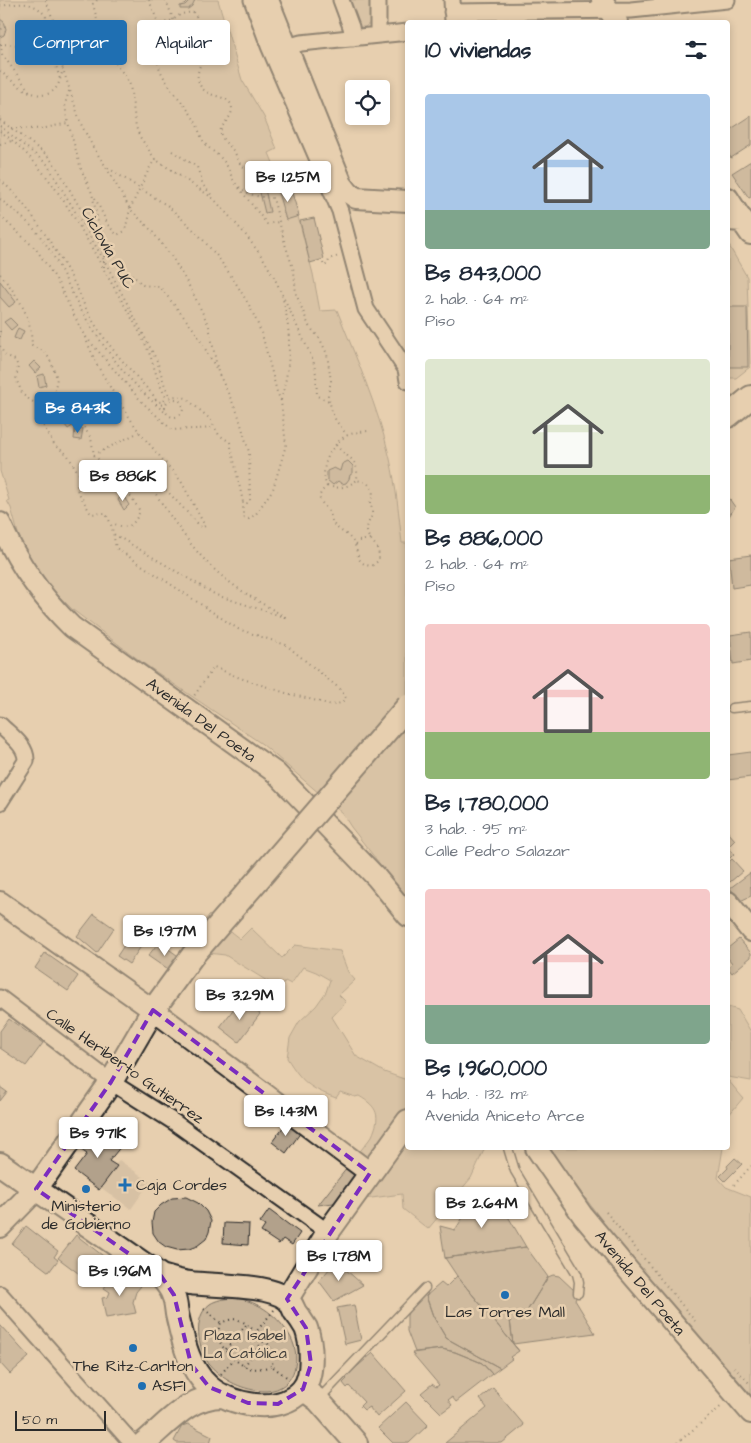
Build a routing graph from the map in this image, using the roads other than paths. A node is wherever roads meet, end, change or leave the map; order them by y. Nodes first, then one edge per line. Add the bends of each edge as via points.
1 (252, 0) edge
2 (268, 0) edge
3 (341, 0) edge
4 (378, 0) edge
5 (727, 0) edge
6 (452, 11) edge
7 (609, 11) edge
8 (405, 32) edge
9 (378, 34) junction
10 (353, 38) junction
11 (287, 47) junction
12 (405, 201) edge
13 (730, 202) edge
14 (740, 224) edge
15 (405, 368) edge
16 (751, 397) edge
17 (730, 414) edge
18 (0, 523) edge
19 (751, 706) edge
20 (732, 708) dead end
21 (405, 709) edge
22 (0, 725) edge
23 (0, 802) edge
24 (0, 902) edge
25 (730, 905) edge
26 (405, 912) edge
27 (751, 931) edge
28 (0, 998) edge
29 (153, 1010) junction
30 (111, 1082) junction
31 (405, 1125) edge
32 (509, 1150) edge
33 (537, 1150) edge
34 (0, 1164) edge
35 (372, 1170) junction
36 (36, 1189) junction
37 (0, 1226) edge
38 (328, 1232) junction
39 (161, 1276) junction
40 (425, 1288) dead end
41 (578, 1292) dead end
42 (0, 1294) edge
43 (288, 1300) junction
44 (191, 1364) junction
45 (222, 1385) junction
46 (304, 1390) junction
47 (190, 1404) junction
48 (751, 1413) edge
49 (132, 1443) edge
50 (144, 1443) edge
51 (356, 1443) edge

1 - 15 street via 340,211 366,309
2 - 11 main road
3 - 10 street
4 - 9 street
5 - 7 street
6 - 7 street
8 - 9 street
9 - 10 street
10 - 11 street
11 - 12 main road via 342,184 349,194 367,200
13 - 14 main road
16 - 17 main road
18 - 26 main road, Avenida Del Poeta via 15,554 52,608 91,641 276,773 376,877
19 - 20 lane
21 - 29 main road, bridge via 193,955
22 - 23 street via 25,750 26,761
24 - 29 main road
25 - 27 main road
28 - 30 street, Calle Heriberto Gutierrez
29 - 30 main road
29 - 35 main road
30 - 36 main road
30 - 38 street, Calle Heriberto Gutierrez via 174,1122
31 - 35 main road
32 - 41 lane via 515,1171 577,1274
33 - 48 main road, Avenida Del Poeta via 583,1216
34 - 36 main road
35 - 38 main road
36 - 37 main road
36 - 39 main road
38 - 43 main road
39 - 43 main road via 189,1283 264,1290
39 - 44 main road via 174,1295
40 - 46 lane
42 - 49 street
43 - 46 main road via 306,1328 310,1348 310,1371
44 - 45 main road via 209,1387
44 - 47 main road via 194,1386
45 - 46 main road via 248,1403 265,1405 292,1399
45 - 47 main road via 212,1396
46 - 51 main road
47 - 50 main road

